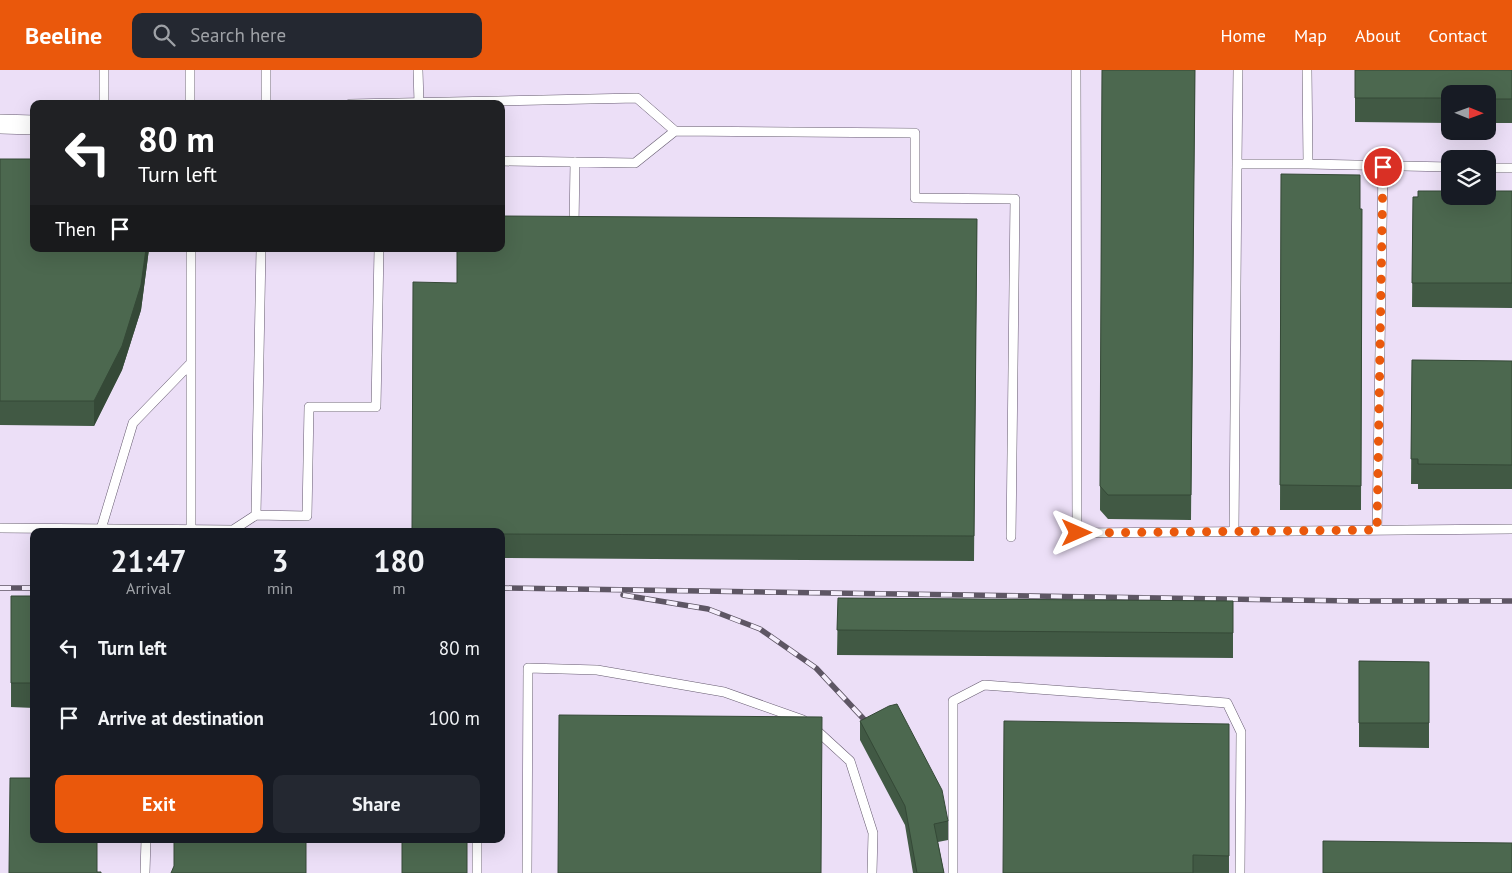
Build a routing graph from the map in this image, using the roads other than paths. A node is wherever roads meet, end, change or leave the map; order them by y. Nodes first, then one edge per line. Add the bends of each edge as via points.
1 (104, 70) edge
2 (190, 70) edge
3 (266, 70) edge
4 (418, 70) edge
5 (1076, 70) edge
6 (1238, 70) edge
7 (1307, 70) edge
8 (104, 100) edge
9 (190, 100) edge
10 (266, 100) edge
11 (419, 100) edge
12 (505, 101) edge
13 (0, 124) edge
14 (30, 125) edge
15 (675, 131) junction
16 (505, 161) edge
17 (575, 162) junction
18 (1237, 164) junction
19 (1308, 164) junction
20 (1383, 167) junction
21 (1441, 168) edge
22 (1496, 168) edge
23 (1512, 168) edge
24 (574, 228) edge
25 (190, 252) edge
26 (261, 252) edge
27 (378, 252) edge
28 (191, 363) junction
29 (256, 515) junction
30 (0, 528) edge
31 (30, 528) edge
32 (101, 528) edge
33 (191, 528) edge
34 (236, 528) edge
35 (1512, 529) edge
36 (1377, 530) junction
37 (1234, 532) junction
38 (1011, 536) dead end
39 (146, 843) edge
40 (477, 843) edge
41 (953, 872) edge
42 (145, 873) edge
43 (477, 873) edge
44 (526, 873) edge
45 (872, 873) edge
46 (1240, 873) edge

1 - 8 lane
2 - 9 lane
3 - 10 lane
4 - 11 lane
5 - 37 lane via 1077,533
6 - 18 lane
7 - 19 lane
12 - 15 lane via 637,98
13 - 14 street
15 - 17 lane via 635,163
15 - 38 lane via 915,133 915,198 1015,199
16 - 17 lane
17 - 24 lane
18 - 19 lane
18 - 37 lane
19 - 20 lane
20 - 21 lane
20 - 36 lane
22 - 23 lane
25 - 28 lane
26 - 29 lane
27 - 29 lane via 376,407 309,407 307,516
28 - 32 lane via 133,423
28 - 33 lane
29 - 34 lane
30 - 31 lane
35 - 36 lane
36 - 37 lane
39 - 42 lane
40 - 43 lane
41 - 46 lane via 953,701 984,685 1227,702 1241,732
44 - 45 lane via 528,668 597,670 724,692 808,722 850,761 873,833

